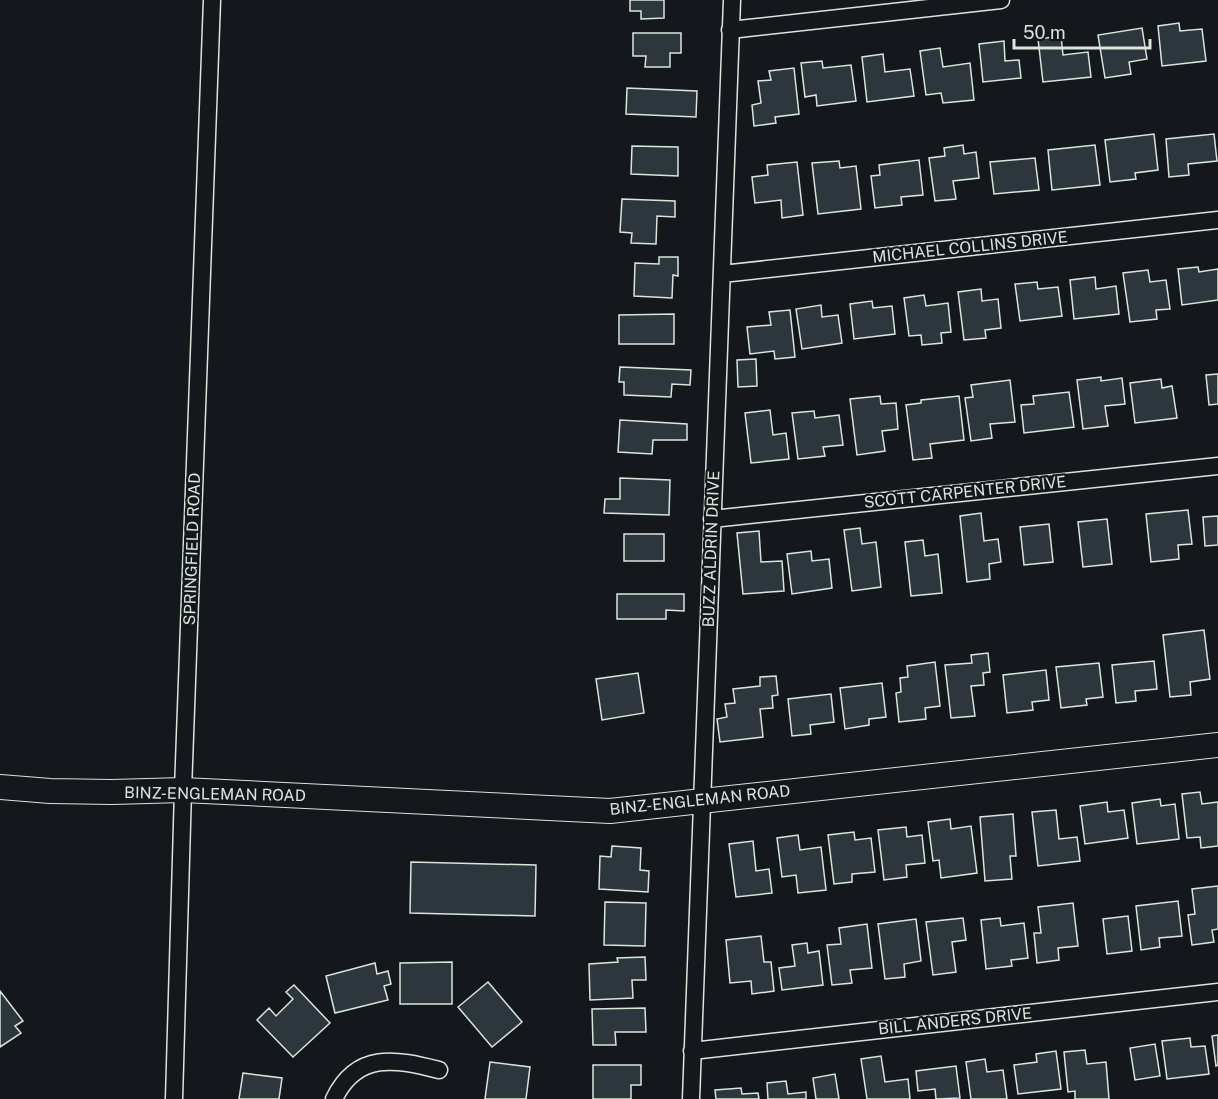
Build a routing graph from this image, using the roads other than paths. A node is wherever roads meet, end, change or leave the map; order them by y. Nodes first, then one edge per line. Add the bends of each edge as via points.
1 (212, 0) edge
2 (732, 0) edge
3 (1001, 0) edge
4 (730, 30) junction
5 (1218, 220) edge
6 (722, 274) junction
7 (1218, 466) edge
8 (712, 519) junction
9 (1218, 745) edge
10 (0, 787) edge
11 (183, 790) junction
12 (701, 801) junction
13 (1218, 992) edge
14 (692, 1051) junction
15 (440, 1070) dead end
16 (174, 1099) edge
17 (334, 1099) edge
18 (691, 1099) edge

1 - 11 street, SPRINGFIELD ROAD
2 - 4 street, BUZZ ALDRIN DRIVE
3 - 4 street
4 - 6 street, BUZZ ALDRIN DRIVE
5 - 6 street, MICHAEL COLLINS DRIVE
6 - 8 street, BUZZ ALDRIN DRIVE
7 - 8 street, SCOTT CARPENTER DRIVE
8 - 12 street, BUZZ ALDRIN DRIVE
9 - 12 street, BINZ-ENGLEMAN ROAD
10 - 11 street, BINZ-ENGLEMAN ROAD via 50,791
11 - 12 street, BINZ-ENGLEMAN ROAD via 610,811
11 - 16 street, SPRINGFIELD ROAD
12 - 14 street, BUZZ ALDRIN DRIVE
13 - 14 street, BILL ANDERS DRIVE
14 - 18 street, BUZZ ALDRIN DRIVE
15 - 17 street via 395,1060 370,1064 348,1078

